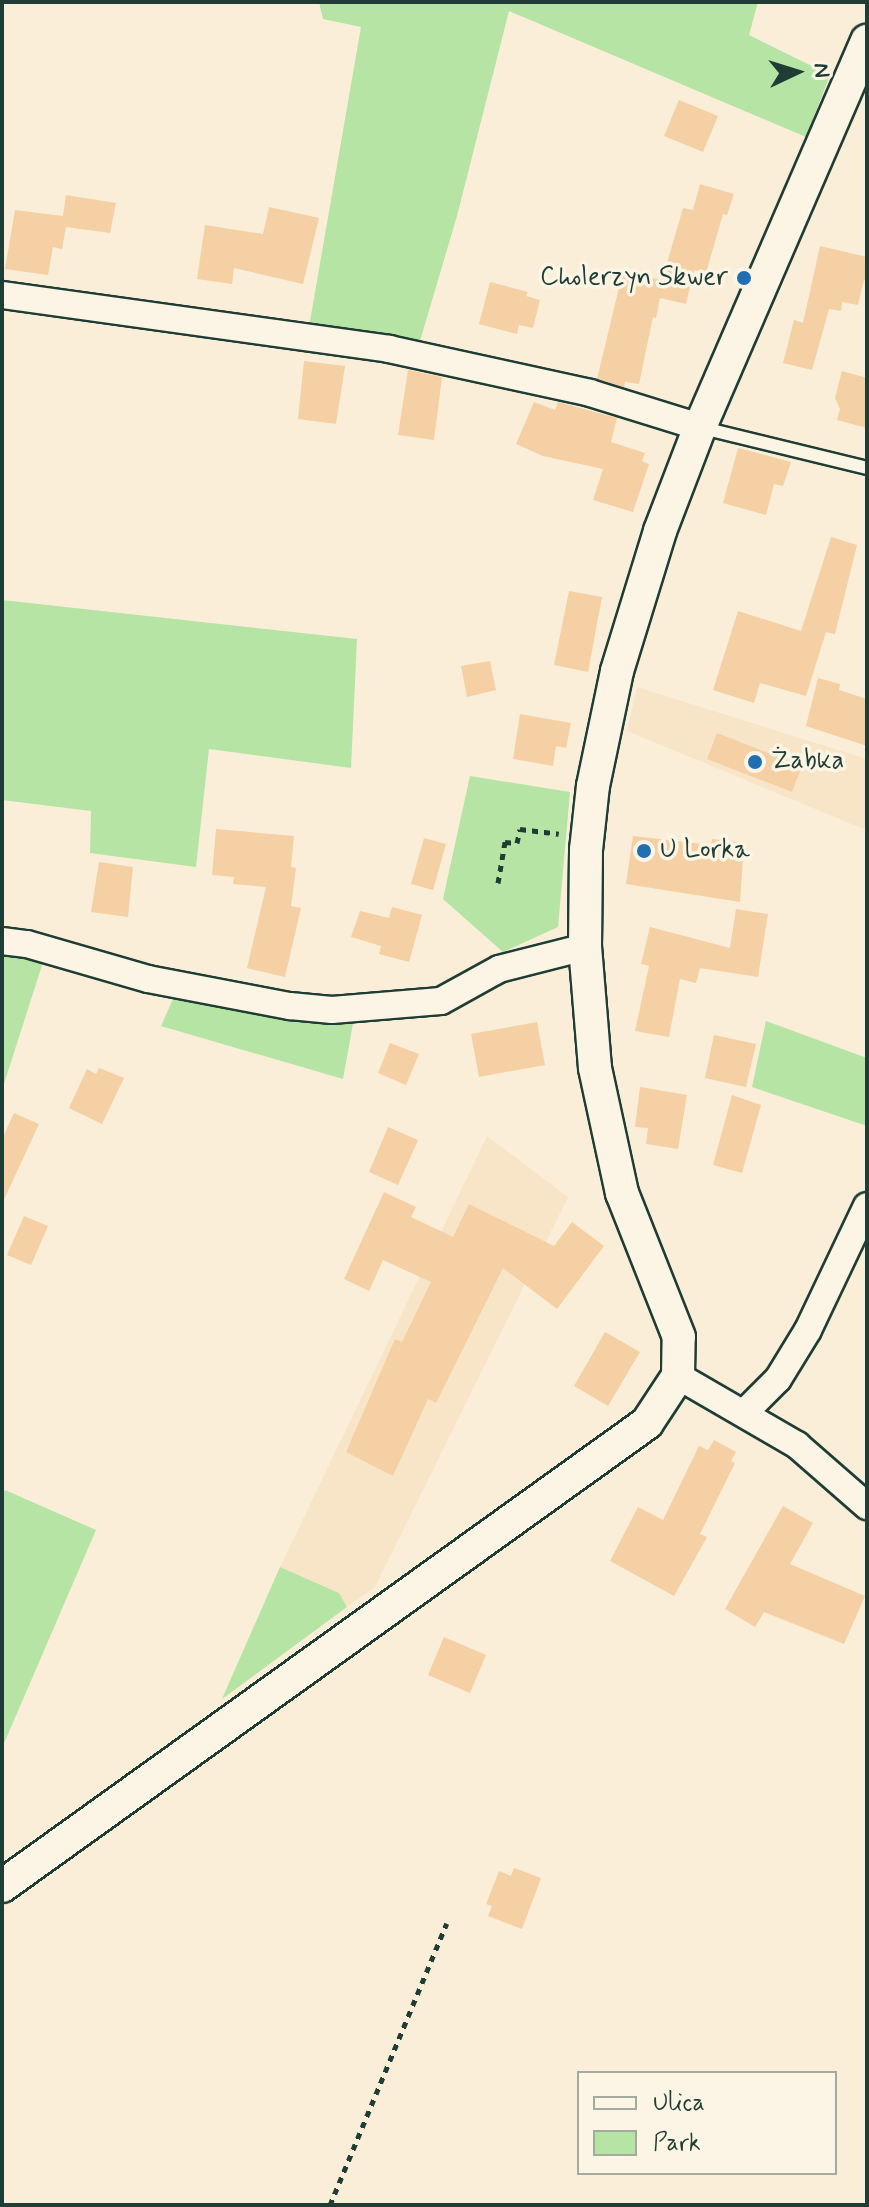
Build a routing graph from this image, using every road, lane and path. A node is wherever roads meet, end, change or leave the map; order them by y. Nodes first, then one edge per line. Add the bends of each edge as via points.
1 (867, 41) edge
2 (2, 295) edge
3 (700, 427) junction
4 (867, 468) edge
5 (572, 836) dead end
6 (498, 883) dead end
7 (2, 941) edge
8 (585, 947) junction
9 (867, 1206) edge
10 (678, 1376) junction
11 (744, 1413) junction
12 (867, 1506) edge
13 (2, 1886) edge
14 (447, 1923) dead end
15 (330, 2205) edge

1 - 3 street
2 - 3 street via 389,349 590,393
3 - 4 lane
3 - 8 street via 656,542 613,687 587,832
5 - 6 path via 520,829 517,843 505,842
7 - 8 street via 148,979 332,1010 441,1001 499,969
8 - 10 street via 606,1132 622,1193 675,1322 681,1352
9 - 11 street via 808,1330 778,1379
10 - 11 street
10 - 13 street via 647,1423
11 - 12 street via 797,1445
14 - 15 path

